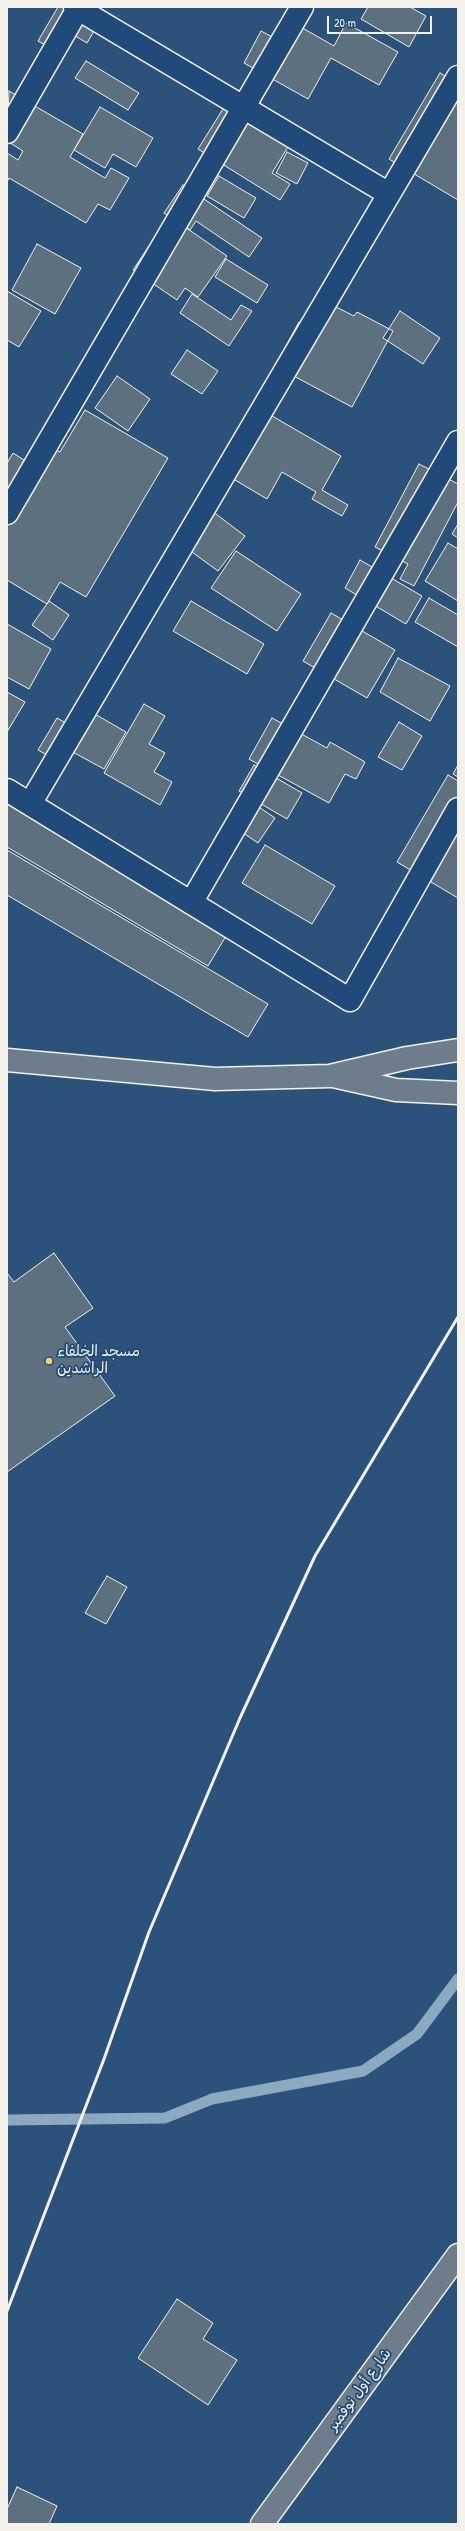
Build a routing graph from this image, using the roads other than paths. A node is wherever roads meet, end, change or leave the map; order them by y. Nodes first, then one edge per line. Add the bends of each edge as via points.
1 (302, 7) edge
2 (77, 8) edge
3 (458, 77) edge
4 (244, 108) junction
5 (7, 132) edge
6 (389, 194) junction
7 (458, 442) edge
8 (7, 513) edge
9 (7, 790) edge
10 (30, 804) junction
11 (458, 809) edge
12 (191, 903) junction
13 (458, 1050) edge
14 (7, 1060) edge
15 (330, 1076) junction
16 (458, 1093) edge
17 (458, 2256) edge
18 (262, 2524) edge

1 - 4 street
2 - 4 street
2 - 5 street
3 - 6 street
4 - 6 street
4 - 8 street
6 - 10 street
7 - 12 street
9 - 10 street
10 - 12 street
11 - 12 street via 350,1000
13 - 15 main road via 407,1058
14 - 15 main road via 215,1079
15 - 16 main road via 396,1090
17 - 18 main road, شارع أول نوفمبر

